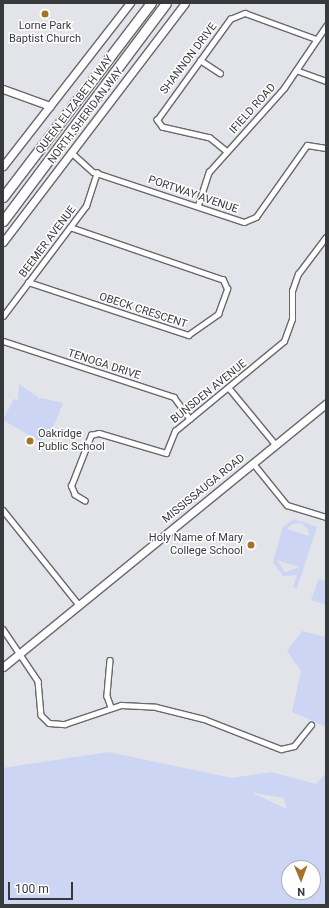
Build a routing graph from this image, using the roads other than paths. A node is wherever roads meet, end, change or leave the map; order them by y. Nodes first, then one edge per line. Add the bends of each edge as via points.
1 (130, 3) edge
2 (151, 3) edge
3 (166, 3) edge
4 (185, 3) edge
5 (326, 26) edge
6 (316, 40) junction
7 (200, 60) junction
8 (296, 70) junction
9 (220, 73) dead end
10 (326, 81) edge
11 (3, 89) edge
12 (50, 106) junction
13 (326, 148) edge
14 (227, 152) junction
15 (72, 153) junction
16 (3, 166) edge
17 (97, 173) junction
18 (3, 197) edge
19 (198, 205) junction
20 (3, 221) edge
21 (70, 228) junction
22 (326, 237) edge
23 (3, 242) edge
24 (28, 282) junction
25 (3, 316) edge
26 (3, 341) edge
27 (229, 388) junction
28 (326, 404) edge
29 (190, 419) junction
30 (276, 445) junction
31 (253, 463) junction
32 (85, 501) dead end
33 (3, 510) edge
34 (326, 517) edge
35 (79, 605) junction
36 (3, 629) edge
37 (22, 652) junction
38 (110, 660) dead end
39 (3, 667) edge
40 (111, 707) junction
41 (310, 725) dead end

1 - 12 street
2 - 18 highway, QUEEN ELIZABETH WAY
3 - 20 highway, QUEEN ELIZABETH WAY
4 - 15 street, NORTH SHERIDAN WAY
5 - 6 street, IFIELD ROAD
6 - 7 street, SHANNON DRIVE via 239,14 230,19
6 - 8 street, IFIELD ROAD
7 - 9 street
7 - 14 street, SHANNON DRIVE via 158,115 158,124 201,135
8 - 10 street
8 - 14 street, IFIELD ROAD
11 - 12 street
12 - 16 street
13 - 19 street, PORTWAY AVENUE via 307,145 251,220 244,222
14 - 19 street, IFIELD ROAD via 209,172
15 - 17 street, PORTWAY AVENUE
15 - 23 street, NORTH SHERIDAN WAY
17 - 19 street, PORTWAY AVENUE
17 - 21 street, BEEMER AVENUE via 86,206
21 - 24 street, BEEMER AVENUE
21 - 24 street, OBECK CRESCENT via 223,280 227,289 218,314 188,335
22 - 27 street, BUNSDEN AVENUE via 298,274 292,291 292,319 284,341
24 - 25 street, BEEMER AVENUE
26 - 29 street, TENOGA DRIVE via 174,397
27 - 29 street, BUNSDEN AVENUE
27 - 30 street
28 - 30 street, MISSISSAUGA ROAD
29 - 32 street, BUNSDEN AVENUE via 176,431 166,453 99,433 91,435 72,486 75,494
30 - 31 street, MISSISSAUGA ROAD
31 - 34 street via 288,505
31 - 35 street, MISSISSAUGA ROAD
33 - 35 street
35 - 37 street, MISSISSAUGA ROAD
36 - 37 street
37 - 39 street, MISSISSAUGA ROAD
37 - 40 street via 38,681 41,715 49,723 65,724
38 - 40 street via 107,696
40 - 41 street via 143,705 186,714 281,749 294,746

